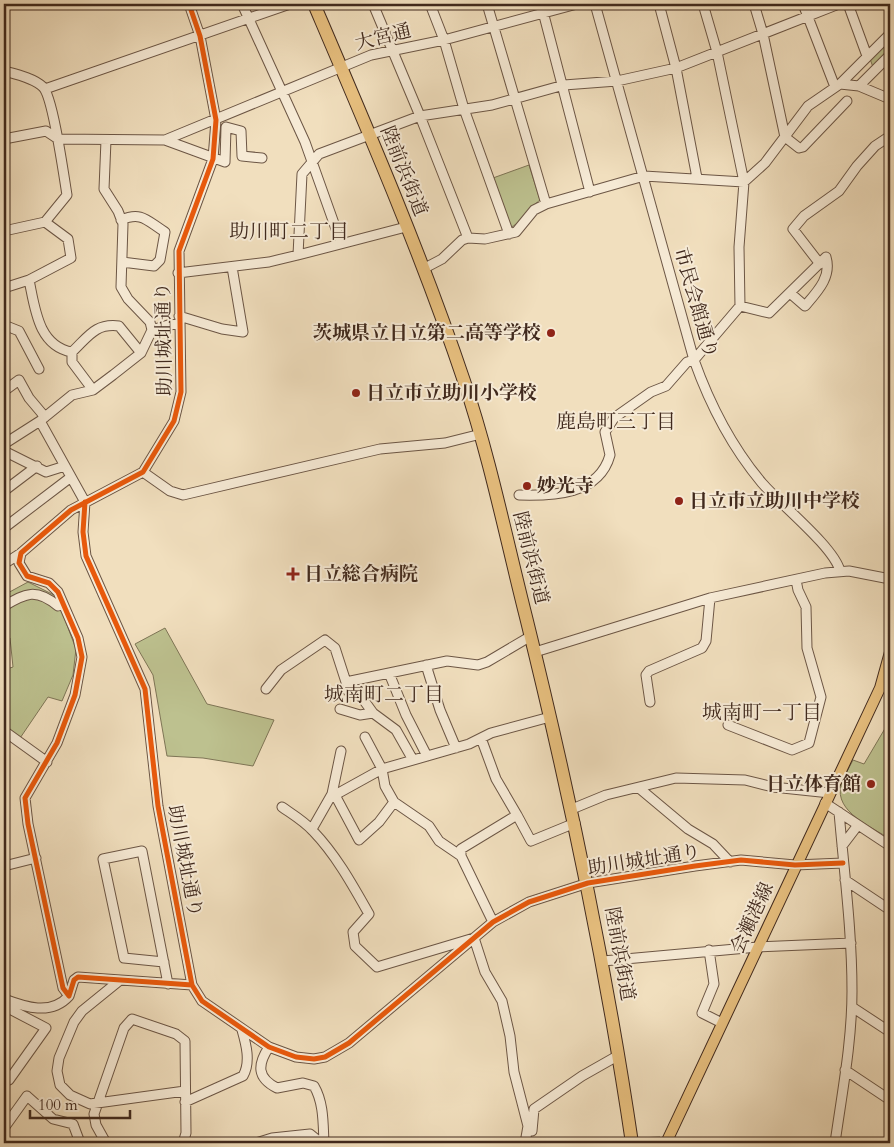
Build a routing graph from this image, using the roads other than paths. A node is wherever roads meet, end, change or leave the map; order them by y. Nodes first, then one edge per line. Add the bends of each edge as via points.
1 (190, 4) edge
2 (242, 4) edge
3 (290, 4) edge
4 (314, 4) edge
5 (373, 4) edge
6 (430, 4) edge
7 (487, 4) edge
8 (577, 4) edge
9 (595, 4) edge
10 (659, 4) edge
11 (703, 4) edge
12 (754, 4) edge
13 (803, 4) edge
14 (839, 4) edge
15 (848, 4) edge
16 (543, 8) edge
17 (808, 16) junction
18 (248, 18) junction
19 (494, 26) junction
20 (764, 34) junction
21 (890, 34) edge
22 (200, 36) junction
23 (444, 40) junction
24 (392, 49) junction
25 (717, 52) junction
26 (890, 55) edge
27 (867, 56) junction
28 (341, 66) junction
29 (676, 68) junction
30 (4, 70) edge
31 (617, 80) junction
32 (564, 85) junction
33 (837, 86) junction
34 (859, 86) junction
35 (45, 89) junction
36 (281, 90) junction
37 (515, 98) junction
38 (890, 99) edge
39 (847, 101) dead end
40 (464, 109) junction
41 (420, 116) junction
42 (216, 120) junction
43 (369, 133) junction
44 (890, 136) edge
45 (785, 137) junction
46 (58, 138) junction
47 (4, 139) edge
48 (106, 140) junction
49 (165, 140) junction
50 (262, 158) dead end
51 (213, 159) junction
52 (312, 160) junction
53 (644, 176) junction
54 (697, 178) junction
55 (744, 182) junction
56 (590, 192) junction
57 (546, 204) junction
58 (121, 220) junction
59 (45, 222) junction
60 (406, 227) junction
61 (4, 230) edge
62 (508, 234) junction
63 (468, 238) junction
64 (341, 243) junction
65 (298, 255) junction
66 (122, 262) junction
67 (820, 264) junction
68 (232, 266) junction
69 (423, 269) junction
70 (178, 273) junction
71 (29, 280) junction
72 (4, 288) edge
73 (790, 293) junction
74 (740, 306) junction
75 (179, 320) junction
76 (4, 324) edge
77 (152, 330) junction
78 (72, 352) junction
79 (141, 353) junction
80 (694, 360) junction
81 (40, 369) dead end
82 (93, 390) junction
83 (4, 391) edge
84 (43, 419) junction
85 (480, 434) junction
86 (4, 444) edge
87 (4, 451) edge
88 (37, 466) junction
89 (65, 466) junction
90 (143, 472) junction
91 (71, 477) junction
92 (4, 491) edge
93 (519, 495) dead end
94 (85, 502) junction
95 (4, 528) edge
96 (4, 552) edge
97 (21, 553) junction
98 (7, 562) edge
99 (840, 571) junction
100 (890, 578) edge
101 (796, 580) junction
102 (710, 598) junction
103 (63, 604) junction
104 (4, 606) edge
105 (531, 636) junction
106 (535, 652) junction
107 (890, 652) edge
108 (426, 665) junction
109 (389, 673) junction
110 (266, 689) dead end
111 (348, 691) dead end
112 (650, 702) dead end
113 (340, 709) dead end
114 (372, 714) junction
115 (550, 717) junction
116 (728, 726) dead end
117 (4, 731) edge
118 (366, 737) dead end
119 (481, 738) junction
120 (456, 748) junction
121 (341, 751) dead end
122 (427, 756) junction
123 (413, 760) junction
124 (47, 762) junction
125 (382, 768) junction
126 (639, 788) junction
127 (334, 792) junction
128 (830, 793) junction
129 (394, 802) junction
130 (825, 803) junction
131 (282, 807) dead end
132 (572, 809) junction
133 (838, 812) junction
134 (517, 814) junction
135 (575, 823) junction
136 (858, 825) junction
137 (312, 829) junction
138 (842, 846) junction
139 (890, 846) edge
140 (461, 856) junction
141 (36, 858) junction
142 (730, 862) junction
143 (843, 863) junction
144 (795, 865) junction
145 (4, 866) edge
146 (845, 880) junction
147 (588, 883) junction
148 (890, 910) edge
149 (493, 922) junction
150 (474, 938) junction
151 (851, 943) junction
152 (758, 946) junction
153 (709, 950) junction
154 (603, 961) junction
155 (164, 962) junction
156 (119, 981) junction
157 (168, 984) junction
158 (192, 985) junction
159 (69, 996) junction
160 (4, 999) edge
161 (4, 1006) edge
162 (852, 1007) junction
163 (722, 1023) junction
164 (242, 1030) junction
165 (890, 1032) edge
166 (268, 1047) junction
167 (619, 1055) junction
168 (845, 1070) junction
169 (9, 1080) dead end
170 (185, 1091) junction
171 (890, 1100) edge
172 (185, 1102) junction
173 (97, 1104) junction
174 (4, 1128) edge
175 (274, 1140) edge
176 (71, 1143) edge
177 (106, 1143) edge
178 (184, 1143) edge
179 (256, 1143) edge
180 (322, 1143) edge
181 (526, 1143) edge
182 (632, 1143) edge
183 (666, 1143) edge
184 (835, 1143) edge

1 - 22 street, 助川城址通り
2 - 18 street
3 - 18 street
4 - 28 highway, 陸前浜街道
5 - 24 street
6 - 23 street
7 - 19 street
8 - 16 street, 大宮通
9 - 31 street, 市民会館通り
10 - 29 street
11 - 25 street
12 - 20 street
13 - 17 street
14 - 17 street
15 - 27 street
16 - 19 street, 大宮通
16 - 32 street
17 - 20 street
17 - 33 street
18 - 22 street
18 - 36 street
19 - 23 street, 大宮通
19 - 37 street
20 - 25 street
20 - 45 street
21 - 27 street
22 - 35 street
22 - 42 street, 助川城址通り
23 - 24 street, 大宮通
23 - 40 street
24 - 28 street, 大宮通
24 - 41 street
25 - 29 street
25 - 55 street
26 - 34 street
27 - 33 street
28 - 36 street
28 - 43 highway, 陸前浜街道
29 - 31 street
29 - 54 street
30 - 35 street
31 - 32 street
31 - 53 street, 市民会館通り
32 - 37 street
32 - 56 street
33 - 34 street
33 - 45 street via 808,106
34 - 38 street
35 - 46 street
36 - 42 street
36 - 52 street
37 - 40 street
37 - 57 street
39 - 45 street via 804,147 799,148
40 - 41 street
40 - 62 street
41 - 43 street
41 - 63 street
42 - 49 street
42 - 51 street, 助川城址通り
43 - 52 street
43 - 60 highway, 陸前浜街道
44 - 67 street via 856,166 839,191 804,216 793,229
45 - 55 street
46 - 47 street via 46,131
46 - 48 street
46 - 59 street via 67,195
48 - 49 street
48 - 58 street via 104,189
49 - 51 street
50 - 51 street via 242,156 240,132 226,127 225,162
51 - 70 street, 助川城址通り via 182,242
52 - 64 street
52 - 65 street via 302,174
53 - 54 street
53 - 56 street
53 - 80 street, 市民会館通り
54 - 55 street
55 - 74 street via 739,246
56 - 57 street
57 - 62 street via 534,210 516,232
58 - 66 street
58 - 66 street via 141,216 165,232 160,260 154,266
59 - 61 street
59 - 71 street via 68,239 71,258
60 - 64 street
60 - 69 highway, 陸前浜街道
62 - 63 street via 485,239
63 - 69 street via 456,244 435,264
64 - 65 street
65 - 68 street
66 - 77 street via 121,287 150,322
67 - 73 street
67 - 73 street via 826,257 827,274 805,306
68 - 70 street
68 - 75 street via 243,332
69 - 85 highway, 陸前浜街道 via 462,373
70 - 75 street, 助川城址通り
71 - 72 street
71 - 78 street via 39,326 61,350
73 - 74 street via 769,313
74 - 80 street
75 - 77 street
75 - 90 street, 助川城址通り via 181,392 178,412
76 - 81 street via 19,331
77 - 79 street
78 - 79 street via 98,328 108,325 119,326
78 - 82 street via 72,362
79 - 82 street
80 - 93 street via 687,362 666,386 650,392 614,418 605,432 610,455 608,462 600,475 585,487 559,494
80 - 99 street, 市民会館通り via 718,418 747,463 833,556
82 - 84 street via 72,395
83 - 84 street via 20,380
84 - 86 street
84 - 89 street
85 - 90 street via 440,444 380,449 184,495 170,491
85 - 105 highway, 陸前浜街道
87 - 88 street
88 - 89 street via 46,472
88 - 92 street
89 - 91 street
90 - 94 street
91 - 94 street
91 - 95 street
94 - 97 street via 66,513
94 - 158 street, 助川城址通り via 83,532 86,556 145,689 158,806
96 - 98 street
97 - 98 street
97 - 103 street via 19,563 22,572 53,585
99 - 100 street
99 - 101 street
101 - 102 street
101 - 116 street via 806,607 807,648 820,697 809,743 792,750
102 - 106 street
102 - 112 street via 706,641 702,648 649,671 646,675
103 - 104 street via 58,606 41,594 28,594
103 - 124 street via 78,638 82,657 80,676 57,743
105 - 106 highway, 陸前浜街道
105 - 108 street via 478,665 447,660
106 - 115 highway, 陸前浜街道
107 - 128 main road, 会瀬港線 via 880,688
108 - 109 street
108 - 120 street
109 - 110 street via 346,682 335,648 324,640 281,670
109 - 122 street
111 - 114 street via 360,695
113 - 114 street via 360,715
114 - 123 street via 396,730
115 - 119 street
115 - 132 highway, 陸前浜街道
117 - 124 street
118 - 125 street
119 - 120 street
119 - 134 street via 496,779
120 - 122 street
121 - 127 street
122 - 123 street
123 - 125 street
124 - 141 street via 25,798
125 - 127 street
125 - 129 street
126 - 128 street via 676,778 745,780 773,787
126 - 132 street
126 - 142 street via 688,830 713,844
127 - 129 street via 359,840 379,822
127 - 137 street
128 - 130 main road, 会瀬港線
129 - 140 street via 429,826 439,841
130 - 133 street
130 - 144 main road, 会瀬港線
131 - 137 street
132 - 135 highway, 陸前浜街道
133 - 136 street
133 - 138 street
134 - 135 street via 531,841
134 - 140 street via 465,846 461,849
135 - 147 highway, 陸前浜街道
136 - 138 street
136 - 139 street
137 - 150 street via 337,860 368,914 353,932 354,946 377,967
138 - 143 street
140 - 149 street
141 - 145 street
141 - 159 street via 60,982
142 - 144 street, 助川城址通り via 741,860
142 - 147 street, 助川城址通り
143 - 144 street, 助川城址通り
143 - 146 street
144 - 152 main road, 会瀬港線
146 - 148 street
146 - 151 street
147 - 149 street, 助川城址通り via 530,902
147 - 154 highway, 陸前浜街道
149 - 150 street, 助川城址通り
150 - 166 street, 助川城址通り via 366,1030 335,1052 325,1057 306,1059
150 - 181 street via 485,972 502,1001 514,1072 528,1126
151 - 152 street
151 - 162 street
152 - 153 street
152 - 163 main road, 会瀬港線
153 - 154 street
153 - 163 street via 714,984 702,1014
154 - 167 highway, 陸前浜街道
155 - 155 street via 142,851 103,859 124,958
155 - 157 street
156 - 157 street
156 - 159 street via 75,978
156 - 173 street via 78,1016 59,1058 58,1079 64,1091 86,1103
157 - 158 street
158 - 164 street, 助川城址通り via 202,1001
159 - 160 street via 53,1007 38,1008
161 - 169 street via 46,1028
162 - 165 street
162 - 168 street
163 - 183 main road, 会瀬港線
164 - 166 street, 助川城址通り
164 - 172 street via 248,1049 243,1076
166 - 180 street via 260,1065 260,1074 265,1081 277,1088 303,1083 314,1086 318,1093 323,1118
167 - 181 street via 534,1109 533,1129
167 - 182 highway, 陸前浜街道
168 - 171 street
168 - 184 street
170 - 172 street
170 - 173 street
170 - 173 street via 185,1041 176,1034 132,1019 124,1028
172 - 178 street
173 - 177 street via 94,1114 96,1125
174 - 176 street via 27,1096 53,1119 73,1124 79,1140
175 - 179 street
175 - 180 street via 310,1134

